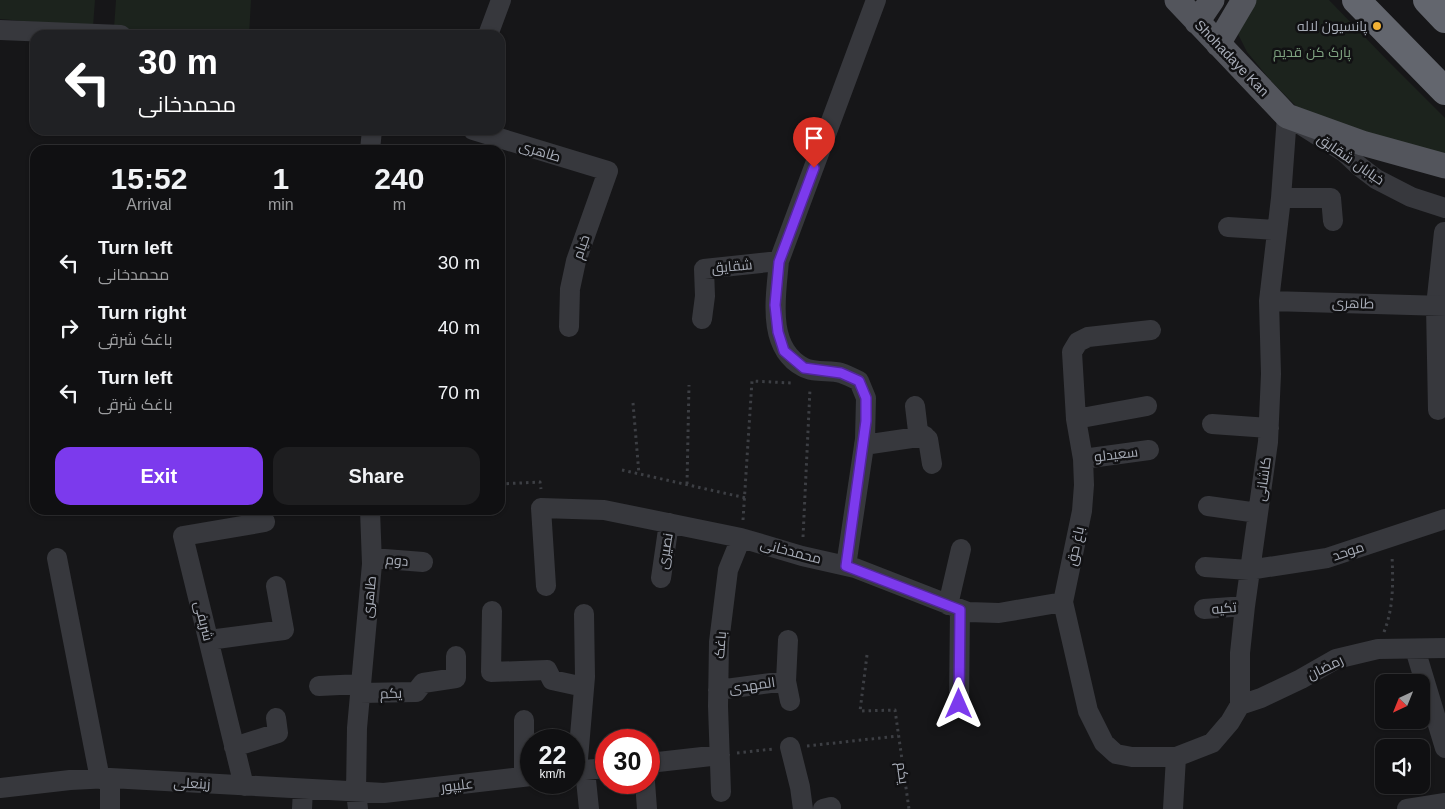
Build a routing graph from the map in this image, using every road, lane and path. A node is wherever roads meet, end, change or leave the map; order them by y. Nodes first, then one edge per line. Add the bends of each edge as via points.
1 (501, 0) edge
2 (876, 0) edge
3 (1177, 0) edge
4 (1212, 0) edge
5 (1244, 0) edge
6 (1356, 0) edge
7 (1427, 0) edge
8 (1445, 18) edge
9 (1197, 22) junction
10 (0, 30) edge
11 (490, 30) edge
12 (30, 31) edge
13 (1218, 44) junction
14 (1445, 91) edge
15 (1287, 116) junction
16 (489, 135) edge
17 (1445, 166) edge
18 (608, 171) joint
19 (1281, 198) junction
20 (1445, 208) edge
21 (1333, 221) dead end
22 (1228, 227) dead end
23 (1277, 230) junction
24 (1444, 232) dead end
25 (779, 262) junction
26 (1269, 301) junction
27 (1440, 306) edge
28 (702, 319) dead end
29 (569, 327) dead end
30 (1151, 330) dead end
31 (800, 383) dead end
32 (810, 384) dead end
33 (689, 385) dead end
34 (633, 403) dead end
35 (915, 406) dead end
36 (1147, 406) dead end
37 (1438, 410) dead end
38 (1076, 419) junction
39 (1212, 424) dead end
40 (1269, 428) junction
41 (924, 436) junction
42 (864, 445) junction
43 (1149, 450) dead end
44 (1083, 458) junction
45 (932, 464) dead end
46 (622, 470) dead end
47 (639, 474) junction
48 (505, 484) edge
49 (687, 484) junction
50 (746, 498) junction
51 (1208, 506) dead end
52 (541, 508) junction
53 (1258, 512) junction
54 (370, 515) edge
55 (1445, 519) edge
56 (265, 522) dead end
57 (669, 523) junction
58 (1391, 536) junction
59 (741, 538) junction
60 (961, 549) dead end
61 (802, 556) junction
62 (58, 558) dead end
63 (372, 558) junction
64 (423, 562) dead end
65 (846, 566) junction
66 (1205, 567) dead end
67 (1249, 570) junction
68 (661, 578) dead end
69 (276, 586) dead end
70 (546, 586) dead end
71 (1063, 602) junction
72 (1245, 606) junction
73 (954, 607) junction
74 (1204, 610) dead end
75 (492, 611) dead end
76 (584, 614) dead end
77 (209, 640) junction
78 (788, 640) dead end
79 (1415, 648) junction
80 (1445, 648) edge
81 (1378, 649) junction
82 (867, 655) dead end
83 (456, 656) dead end
84 (786, 681) junction
85 (584, 682) junction
86 (319, 686) dead end
87 (360, 689) junction
88 (718, 690) junction
89 (790, 701) dead end
90 (959, 704) dead end
91 (1240, 705) junction
92 (276, 718) dead end
93 (524, 720) dead end
94 (525, 729) edge
95 (581, 729) edge
96 (234, 747) junction
97 (790, 748) dead end
98 (1445, 748) edge
99 (720, 755) junction
100 (1176, 757) junction
101 (660, 762) edge
102 (105, 778) junction
103 (520, 778) edge
104 (244, 786) junction
105 (0, 788) edge
106 (303, 789) junction
107 (721, 792) dead end
108 (384, 793) joint
109 (585, 794) edge
110 (646, 794) edge
111 (357, 800) edge
112 (1445, 802) edge
113 (110, 809) edge
114 (302, 809) edge
115 (589, 809) edge
116 (647, 809) edge
117 (803, 809) edge
118 (909, 809) edge
119 (1173, 809) edge
120 (1407, 809) edge

1 - 11 street
2 - 25 street
3 - 9 main road, Shohadaye Kan
4 - 9 main road
5 - 13 main road
6 - 14 highway
7 - 8 highway
9 - 13 main road, Shohadaye Kan
10 - 12 street
13 - 15 main road, Shohadaye Kan
15 - 17 main road via 1362,143
15 - 19 street, کاشانی
15 - 20 street, خیابان شقایق via 1344,152 1376,179 1411,197
16 - 18 street, طاهری
18 - 29 street, خیام via 576,261 570,289
19 - 21 street via 1331,198
19 - 23 street, کاشانی
22 - 23 street
23 - 26 street, کاشانی
24 - 27 street
25 - 28 street, شقایق via 704,268
25 - 42 street via 775,305 784,351 804,368 841,373 859,381 866,398
26 - 27 street, طاهری
26 - 40 street, کاشانی
27 - 37 street
30 - 38 street, باغ حق via 1088,337 1078,342 1072,352
31 - 50 path via 752,381
32 - 61 path
33 - 49 path
34 - 47 path
35 - 41 street via 918,432
36 - 38 street
38 - 44 street, باغ حق
39 - 40 street
40 - 53 street, کاشانی
41 - 42 street
41 - 45 street via 928,439
42 - 65 street
43 - 44 street, سعیدلو
44 - 71 street, باغ حق via 1082,511
46 - 47 path
47 - 49 path
48 - 52 path via 540,482
49 - 50 path
50 - 59 path
51 - 53 street
52 - 57 street, محمدخانی via 604,510
52 - 70 street
53 - 67 street, کاشانی
54 - 63 street, طاهری
55 - 58 street, موحد
56 - 77 street, شریفی via 184,536
57 - 59 street, محمدخانی
57 - 68 street, نصیری
58 - 67 street, موحد via 1327,558
58 - 81 path via 1393,589 1390,618
59 - 61 street, محمدخانی
59 - 88 street, باغک via 728,570 719,642
60 - 73 street
61 - 65 street, محمدخانی
62 - 102 street
63 - 64 street, دوم
63 - 87 street, طاهری
65 - 73 street, محمدخانی
66 - 67 street, موحد
67 - 72 street, کاشانی
69 - 77 street via 284,630
71 - 73 street, محمدخانی via 999,613 968,612
71 - 100 street, باغ حق via 1088,711 1104,743 1116,754
72 - 74 street, تکیه
72 - 91 street, کاشانی via 1240,653
73 - 90 street
75 - 85 street via 491,672 547,670 552,680
76 - 85 street
77 - 96 street, شریفی
78 - 84 street
79 - 80 street, رمضان
79 - 81 street, رمضان
79 - 98 street
81 - 91 street, رمضان via 1336,659 1262,698
82 - 118 path, یکم via 860,711 895,710
83 - 87 street, یکم via 456,678 423,683 416,692
84 - 88 street, المهدی
84 - 89 street
85 - 95 street
86 - 87 street
87 - 111 street, طاهری
88 - 99 street, باغک
91 - 100 street via 1212,743
92 - 96 street via 278,733
93 - 94 street
96 - 104 street, شریفی
97 - 117 street
99 - 101 street
99 - 107 street, باغک
100 - 119 street
102 - 104 street, زینعلی
102 - 105 street, زینعلی
102 - 113 street
103 - 108 street, علیپور
104 - 106 street, زینعلی
106 - 111 street, زینعلی
106 - 114 street
108 - 111 street, زینعلی
109 - 115 street
110 - 116 street
112 - 120 street

